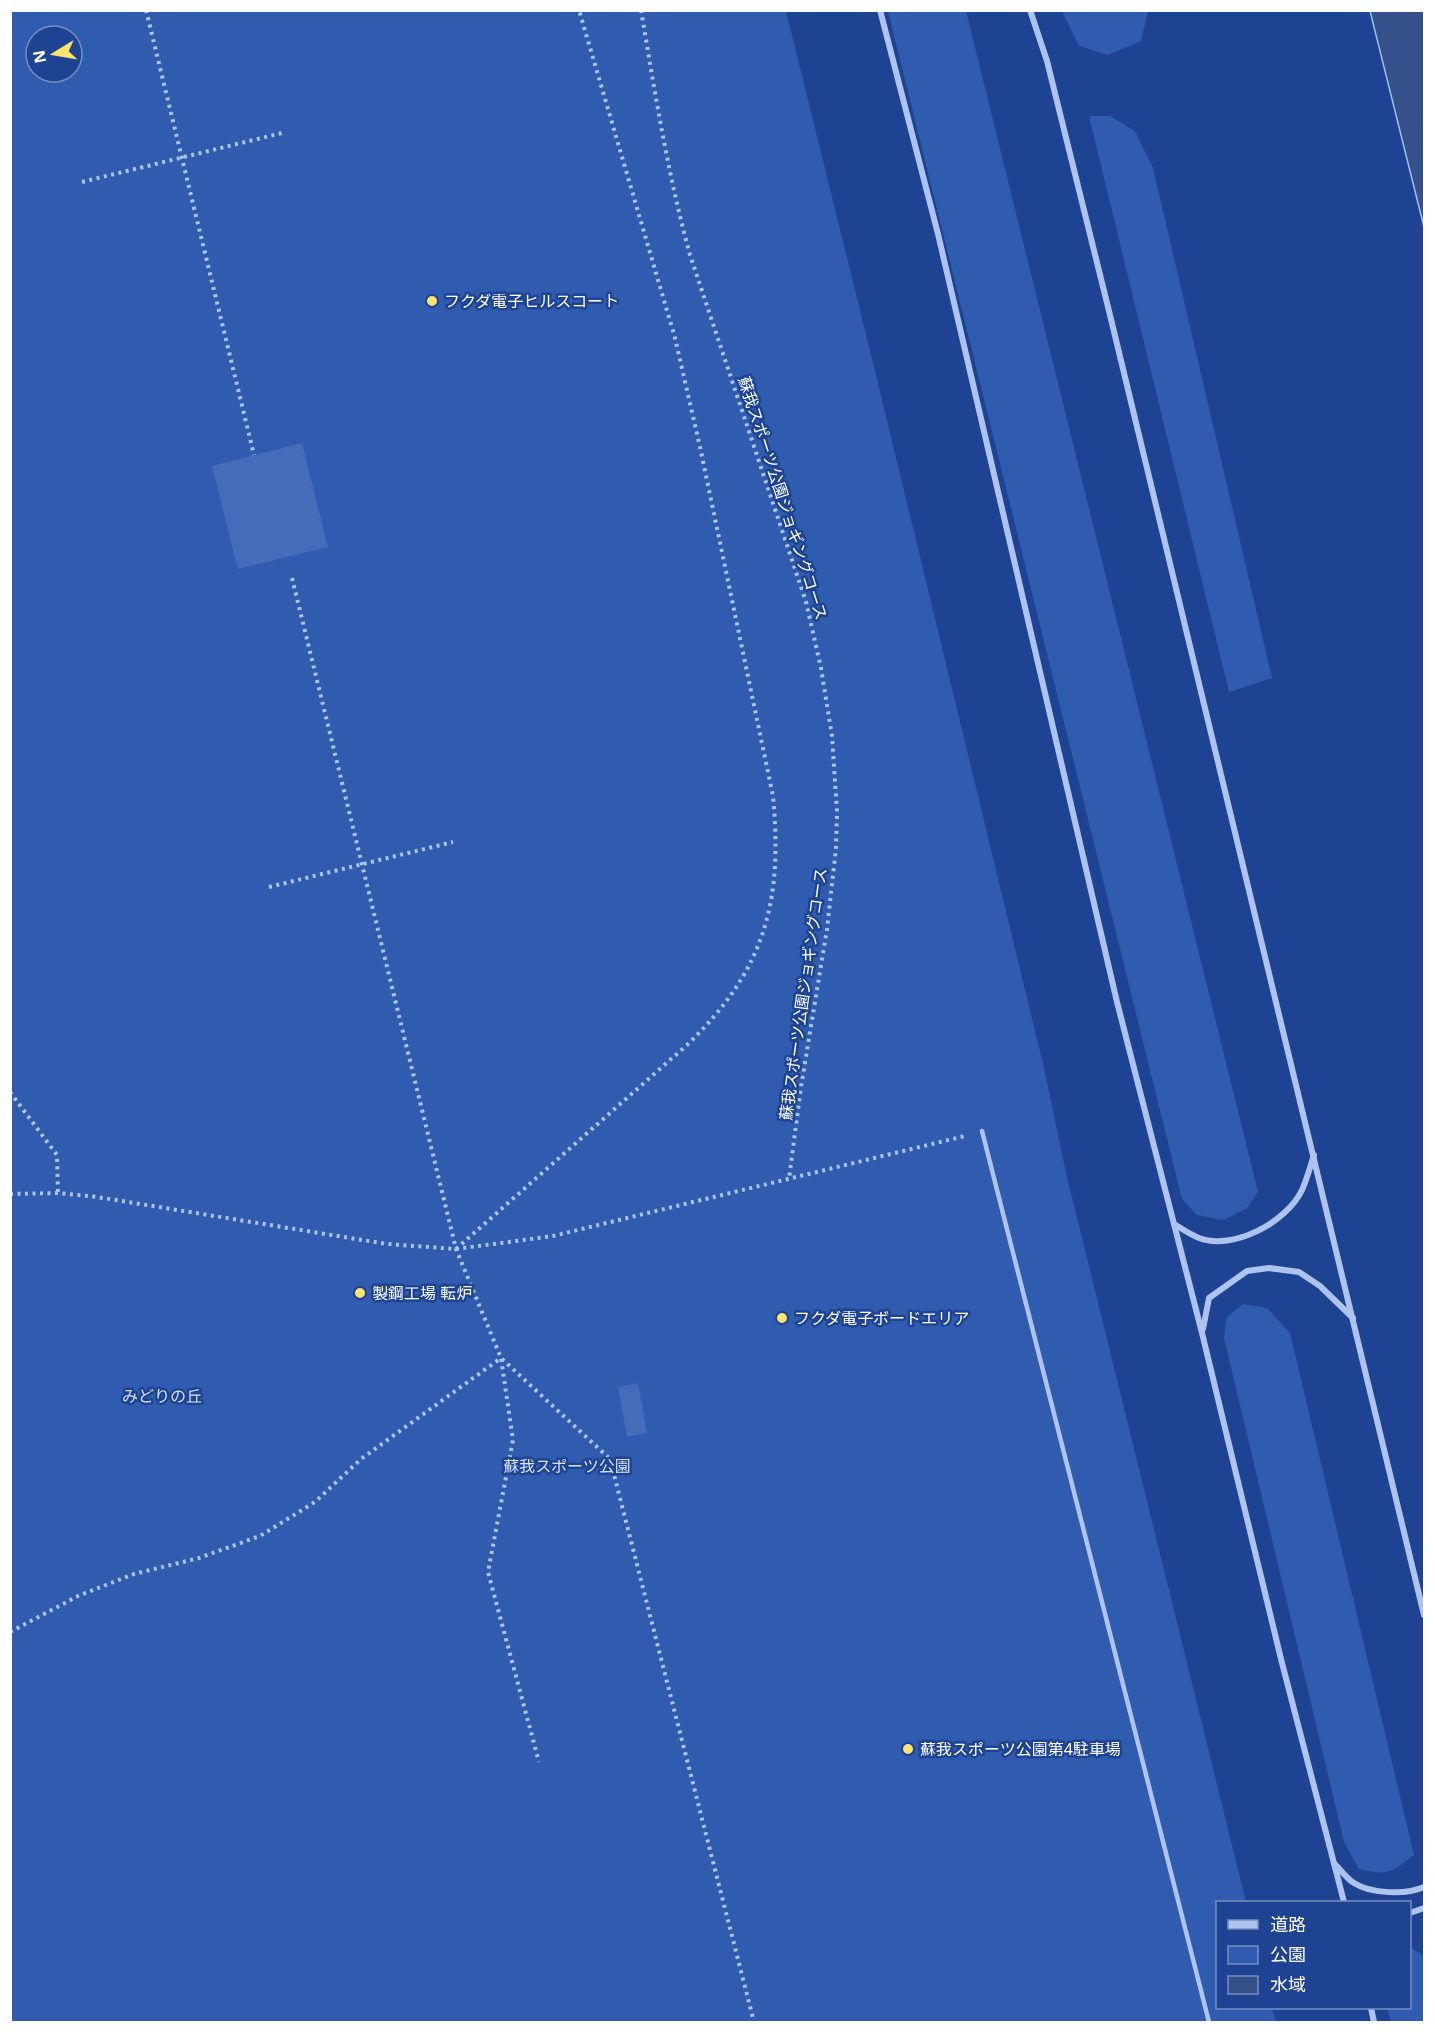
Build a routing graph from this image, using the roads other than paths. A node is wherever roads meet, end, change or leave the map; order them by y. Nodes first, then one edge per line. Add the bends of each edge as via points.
1 (880, 10) edge
2 (1030, 10) edge
3 (982, 1131) road end
4 (1314, 1155) junction
5 (1174, 1224) junction
6 (1353, 1318) junction
7 (1202, 1333) junction
8 (1425, 1615) edge
9 (1334, 1863) junction
10 (1425, 1887) edge
11 (1344, 1901) edge
12 (1209, 2022) edge

1 - 5 street via 938,234
2 - 4 street via 1056,95
3 - 12 lane
4 - 5 street via 1301,1192 1281,1216 1255,1233 1227,1242 1200,1239
4 - 6 street
5 - 7 street
6 - 7 street via 1299,1272 1269,1268 1247,1271 1209,1298
6 - 8 street
7 - 9 street
9 - 10 street via 1355,1884 1384,1893
9 - 11 street

